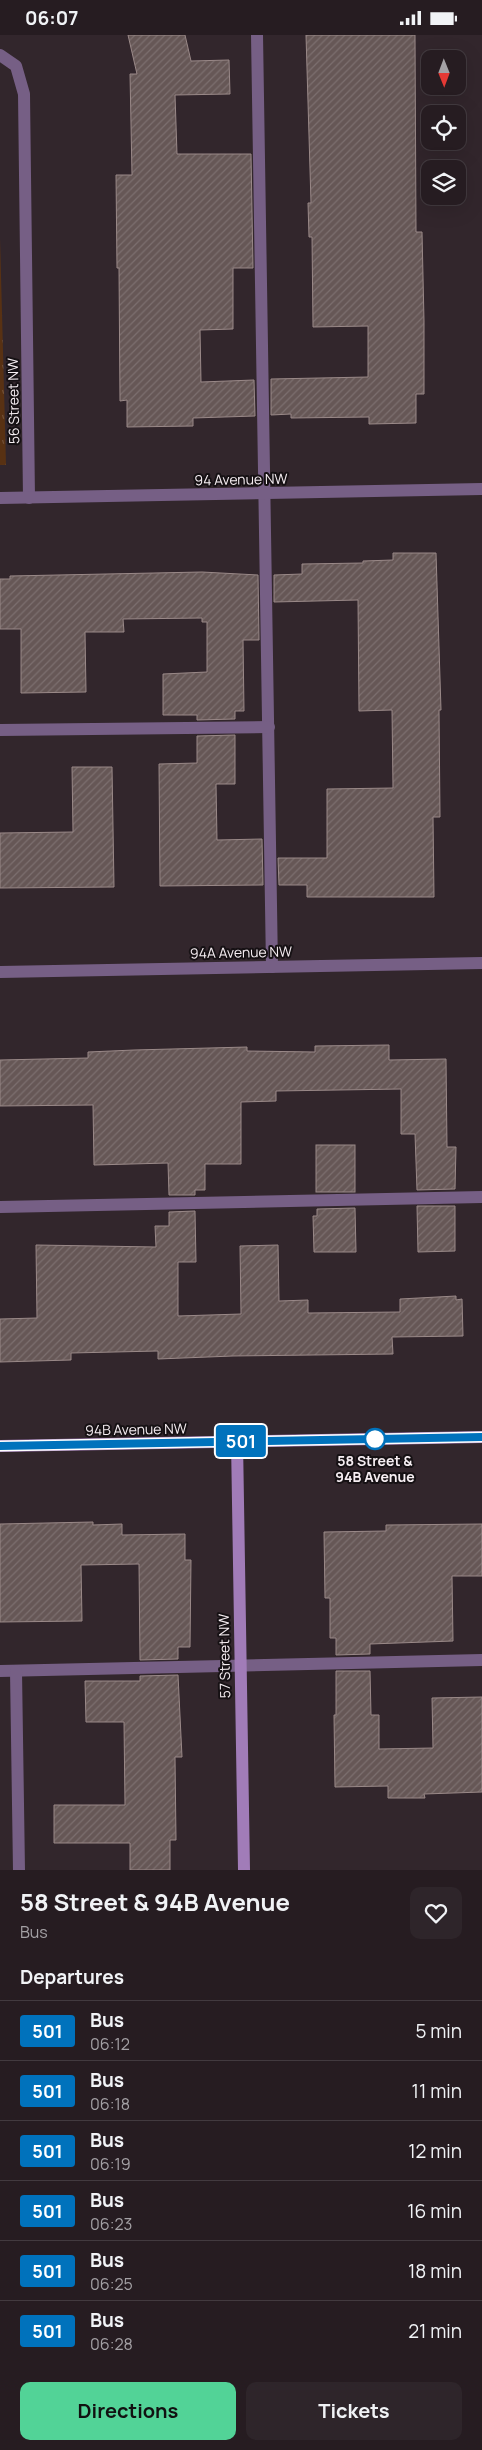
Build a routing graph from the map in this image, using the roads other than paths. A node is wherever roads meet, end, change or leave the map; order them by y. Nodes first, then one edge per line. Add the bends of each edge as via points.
1 (256, 35) edge
2 (0, 55) edge
3 (482, 489) edge
4 (266, 493) junction
5 (0, 498) edge
6 (29, 498) junction
7 (269, 727) junction
8 (0, 730) edge
9 (482, 963) edge
10 (272, 967) junction
11 (0, 972) edge
12 (482, 1197) edge
13 (0, 1207) edge
14 (482, 1437) edge
15 (237, 1441) junction
16 (0, 1446) edge
17 (482, 1660) edge
18 (239, 1665) junction
19 (0, 1671) edge
20 (16, 1671) junction
21 (19, 1870) edge
22 (244, 1870) edge

1 - 4 street
2 - 6 street, 56 Street NW via 16,66 24,94
3 - 4 street, 94 Avenue NW
4 - 6 street, 94 Avenue NW
4 - 7 street
5 - 6 street, 94 Avenue NW
7 - 8 street
7 - 10 street
9 - 10 street, 94A Avenue NW
10 - 11 street, 94A Avenue NW
12 - 13 street
14 - 15 street, 94B Avenue NW
15 - 16 street, 94B Avenue NW
15 - 18 street, 57 Street NW
17 - 18 street
18 - 20 street
18 - 22 street, 57 Street NW
19 - 20 street
20 - 21 street

